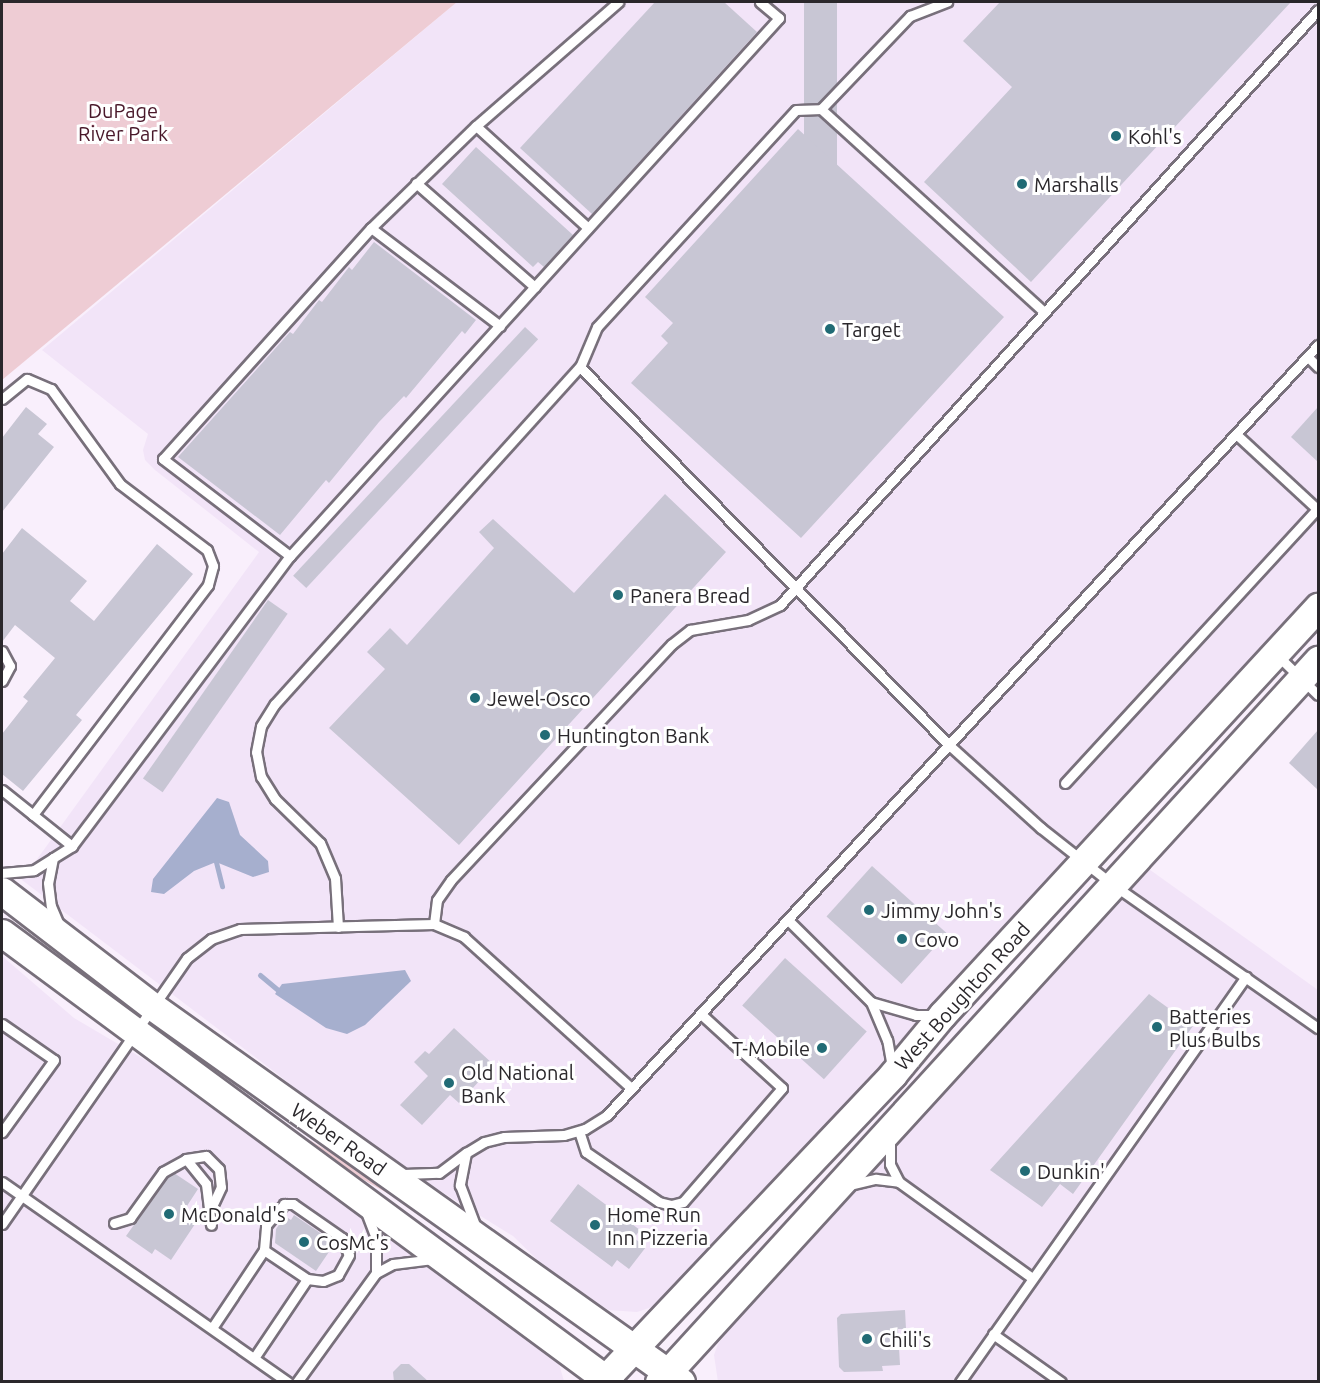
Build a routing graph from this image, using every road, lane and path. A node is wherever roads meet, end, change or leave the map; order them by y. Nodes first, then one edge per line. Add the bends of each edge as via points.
1 (618, 2) edge
2 (760, 2) edge
3 (947, 2) edge
4 (1318, 10) edge
5 (820, 109) junction
6 (476, 126) junction
7 (416, 183) junction
8 (370, 228) junction
9 (588, 228) junction
10 (535, 287) junction
11 (1044, 312) junction
12 (500, 326) junction
13 (1318, 345) edge
14 (1308, 357) junction
15 (580, 367) junction
16 (1318, 367) edge
17 (2, 399) edge
18 (1236, 434) junction
19 (290, 556) junction
20 (795, 589) junction
21 (1318, 607) edge
22 (2, 651) edge
23 (1275, 653) junction
24 (1313, 677) edge
25 (2, 681) edge
26 (948, 744) junction
27 (1065, 783) dead end
28 (2, 790) edge
29 (33, 815) junction
30 (72, 846) junction
31 (53, 858) junction
32 (1084, 861) junction
33 (2, 873) edge
34 (1112, 884) junction
35 (2, 891) edge
36 (788, 920) junction
37 (434, 924) junction
38 (338, 927) junction
39 (2, 933) edge
40 (66, 940) junction
41 (1246, 977) junction
42 (871, 1002) junction
43 (152, 1006) junction
44 (701, 1014) junction
45 (942, 1015) junction
46 (2, 1024) edge
47 (1318, 1028) edge
48 (133, 1032) junction
49 (893, 1074) junction
50 (631, 1088) junction
51 (898, 1116) junction
52 (579, 1131) junction
53 (2, 1132) edge
54 (466, 1153) junction
55 (186, 1159) junction
56 (384, 1171) junction
57 (2, 1182) edge
58 (898, 1182) junction
59 (833, 1191) junction
60 (22, 1195) junction
61 (361, 1199) junction
62 (211, 1208) junction
63 (114, 1222) dead end
64 (2, 1224) edge
65 (211, 1225) dead end
66 (482, 1238) junction
67 (264, 1250) junction
68 (443, 1259) junction
69 (376, 1274) junction
70 (1032, 1278) junction
71 (307, 1280) junction
72 (212, 1328) junction
73 (993, 1334) junction
74 (633, 1348) junction
75 (254, 1358) junction
76 (669, 1378) edge
77 (605, 1380) edge
78 (288, 1382) edge
79 (297, 1382) edge
80 (960, 1382) edge
81 (1061, 1382) edge

1 - 6 lane
2 - 9 lane via 778,18
3 - 5 lane via 910,16
4 - 11 lane
5 - 11 lane
5 - 15 lane via 796,110 597,327
6 - 7 lane
6 - 9 lane
7 - 8 lane
7 - 10 lane
8 - 12 lane
8 - 19 lane via 163,459
9 - 10 lane
10 - 12 lane
11 - 20 lane
12 - 19 lane
13 - 14 lane
14 - 16 lane
14 - 18 lane
15 - 20 lane
15 - 38 lane via 275,704 261,726 256,752 261,777 275,800 320,843 335,878
17 - 29 lane via 27,379 51,389 120,484 207,550 213,566 208,585
18 - 26 lane
18 - 27 lane via 1317,508
19 - 30 lane
20 - 26 lane
20 - 37 lane via 765,614 690,630 672,644 452,880 437,900
21 - 23 main road, West Boughton Road
22 - 25 lane via 10,666
23 - 24 lane
23 - 32 main road, West Boughton Road
24 - 34 main road, West Boughton Road
26 - 32 lane
26 - 36 lane
28 - 29 lane
29 - 30 lane
30 - 31 lane
31 - 33 lane via 34,870
31 - 40 lane via 48,883 51,906
32 - 34 lane
32 - 45 main road, West Boughton Road
34 - 41 lane
34 - 51 main road, West Boughton Road
35 - 40 main road, Weber Road
36 - 42 lane
36 - 44 lane
37 - 38 lane
37 - 50 lane via 464,937
38 - 43 lane via 240,928 212,939 187,958
39 - 48 main road, Weber Road
40 - 43 main road, Weber Road
41 - 47 lane
41 - 70 lane
42 - 45 lane via 916,1014
42 - 49 lane via 886,1040
43 - 48 lane
43 - 56 main road, Weber Road
44 - 50 lane
44 - 52 lane via 782,1089 683,1202 659,1202 586,1152
45 - 49 main road, West Boughton Road
46 - 53 lane via 54,1060
48 - 60 lane
48 - 61 main road, Weber Road
49 - 74 main road, West Boughton Road
50 - 52 lane via 607,1115
51 - 58 lane via 888,1147
51 - 59 main road, West Boughton Road
52 - 54 lane via 504,1137 484,1142
54 - 56 lane via 439,1173 418,1176
54 - 66 lane via 460,1185 466,1209
55 - 62 lane via 206,1184
55 - 62 lane via 206,1156 219,1169 221,1187
55 - 63 lane via 163,1172 130,1218
56 - 66 main road, Weber Road
57 - 60 lane
58 - 59 lane via 859,1181
58 - 70 lane
59 - 76 main road, West Boughton Road
60 - 64 lane
60 - 72 lane
61 - 68 main road, Weber Road
61 - 69 lane via 376,1238
62 - 65 lane
66 - 74 main road, Weber Road
67 - 71 lane
67 - 71 lane via 264,1230 277,1211 284,1204 298,1207 342,1238 349,1250 348,1259 333,1278
67 - 72 lane
68 - 69 lane via 413,1258
68 - 77 main road, Weber Road
69 - 79 lane
70 - 73 lane
71 - 75 lane
72 - 75 lane
73 - 80 lane
73 - 81 lane
74 - 76 main road, Weber Road
74 - 77 main road, West Boughton Road
75 - 78 lane

